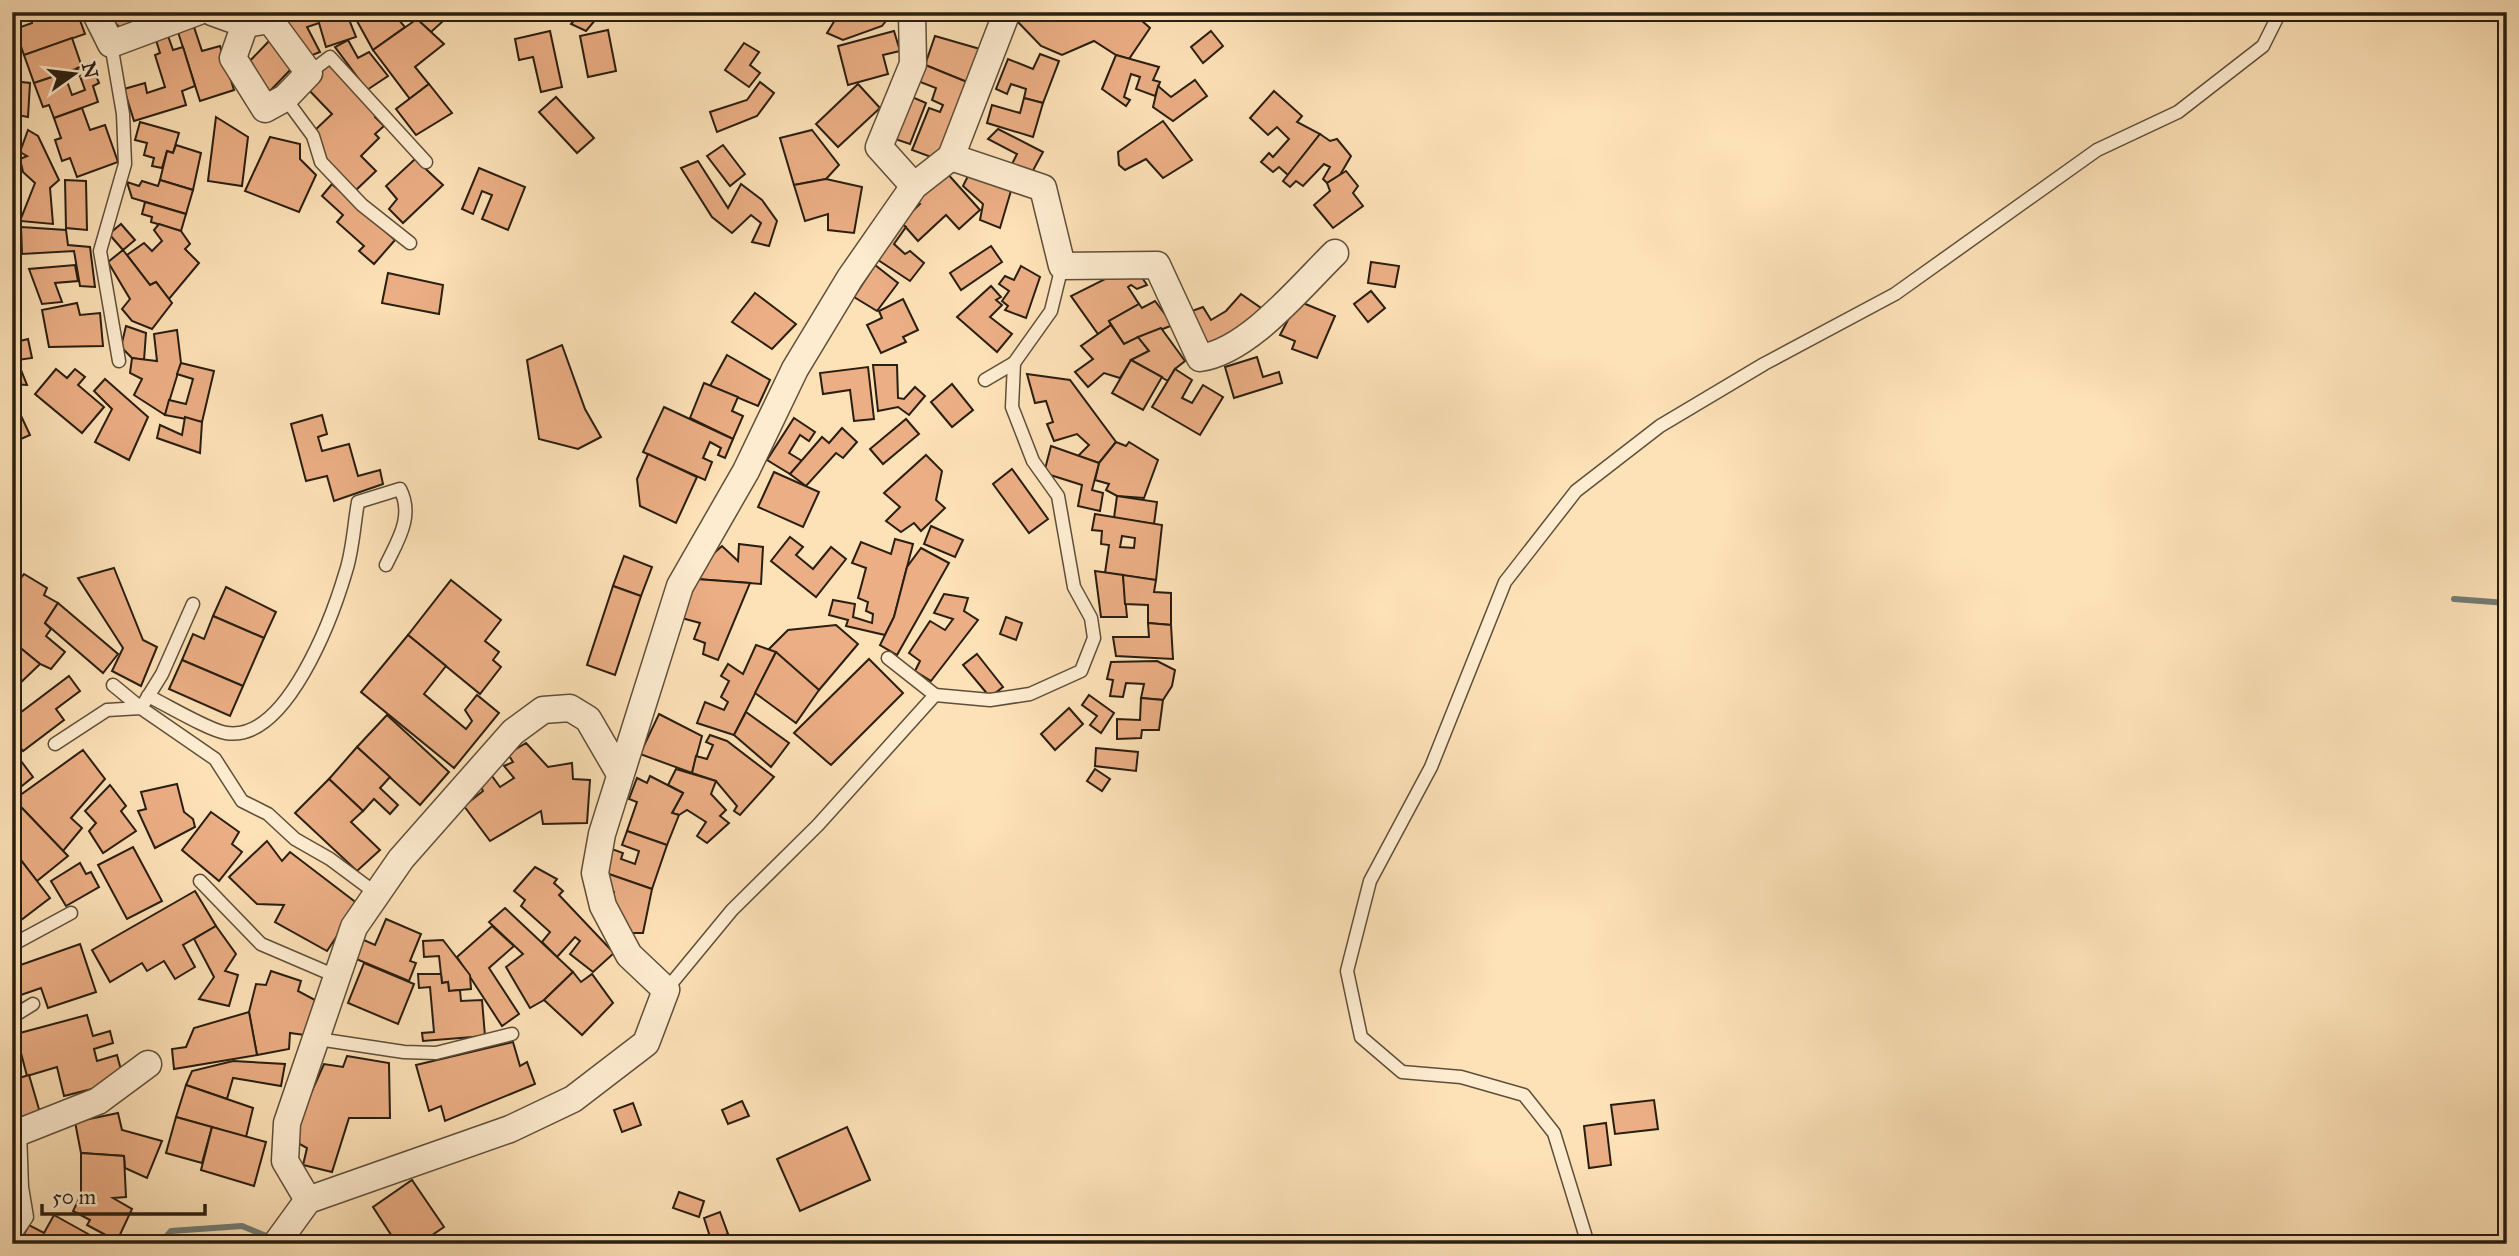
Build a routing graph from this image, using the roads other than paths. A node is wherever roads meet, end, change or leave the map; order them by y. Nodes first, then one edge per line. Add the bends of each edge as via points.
1 (95, 12) edge
2 (197, 12) edge
3 (212, 12) edge
4 (912, 12) edge
5 (1007, 12) edge
6 (2280, 12) edge
7 (245, 24) junction
8 (111, 44) junction
9 (309, 73) junction
10 (285, 98) junction
11 (951, 157) junction
12 (426, 162) dead end
13 (915, 186) junction
14 (410, 243) dead end
15 (1335, 253) dead end
16 (1062, 265) junction
17 (118, 361) dead end
18 (1014, 363) junction
19 (985, 380) dead end
20 (386, 565) dead end
21 (192, 604) dead end
22 (888, 659) dead end
23 (113, 685) dead end
24 (935, 695) junction
25 (145, 702) junction
26 (55, 744) dead end
27 (620, 774) junction
28 (200, 881) dead end
29 (377, 894) junction
30 (71, 913) dead end
31 (12, 945) edge
32 (338, 976) junction
33 (666, 990) junction
34 (33, 1004) dead end
35 (12, 1017) edge
36 (512, 1034) dead end
37 (318, 1039) junction
38 (148, 1064) dead end
39 (16, 1133) edge
40 (308, 1200) junction
41 (281, 1235) edge
42 (12, 1239) edge
43 (1588, 1244) edge

1 - 8 street
2 - 8 street
3 - 7 street
4 - 13 street via 913,64 879,147
5 - 11 street
6 - 43 lane via 2263,46 2178,112 2097,150 1895,294 1660,426 1576,491 1505,582 1431,766 1370,881 1347,971 1361,1037 1402,1072 1461,1077 1524,1095 1554,1133
7 - 9 street via 270,20
7 - 10 street via 233,58 265,109
8 - 17 lane via 123,114 125,164 100,251
9 - 10 street
9 - 12 lane via 330,57
10 - 14 lane via 313,136 321,162 362,205
11 - 13 street
11 - 16 street via 1043,188
13 - 27 street via 850,278 795,369 746,471 680,586
15 - 16 street via 1261,325 1217,355 1200,358 1157,265
16 - 18 lane via 1051,312
18 - 19 lane
18 - 24 lane via 1012,407 1033,461 1058,496 1074,587 1091,618 1094,638 1081,671 1030,694 990,700
20 - 25 lane via 405,526 400,489 358,502 347,570 303,678 272,715 253,729 226,733
21 - 25 lane
22 - 24 lane
23 - 25 lane
24 - 33 lane via 818,825 732,910
25 - 26 lane via 107,710
25 - 29 lane via 215,759 242,801 268,814 295,839
27 - 29 street via 588,719 570,708 543,710 513,732 401,859
27 - 33 street via 595,873 603,906 629,955
28 - 32 lane via 261,944
29 - 32 street via 354,927
30 - 31 lane
32 - 37 street
33 - 40 street via 646,1043 573,1098 510,1129
34 - 35 lane
36 - 37 lane via 436,1052 404,1052
37 - 40 street via 287,1123 285,1161
38 - 39 street via 98,1101
39 - 42 lane via 27,1217
40 - 41 street

